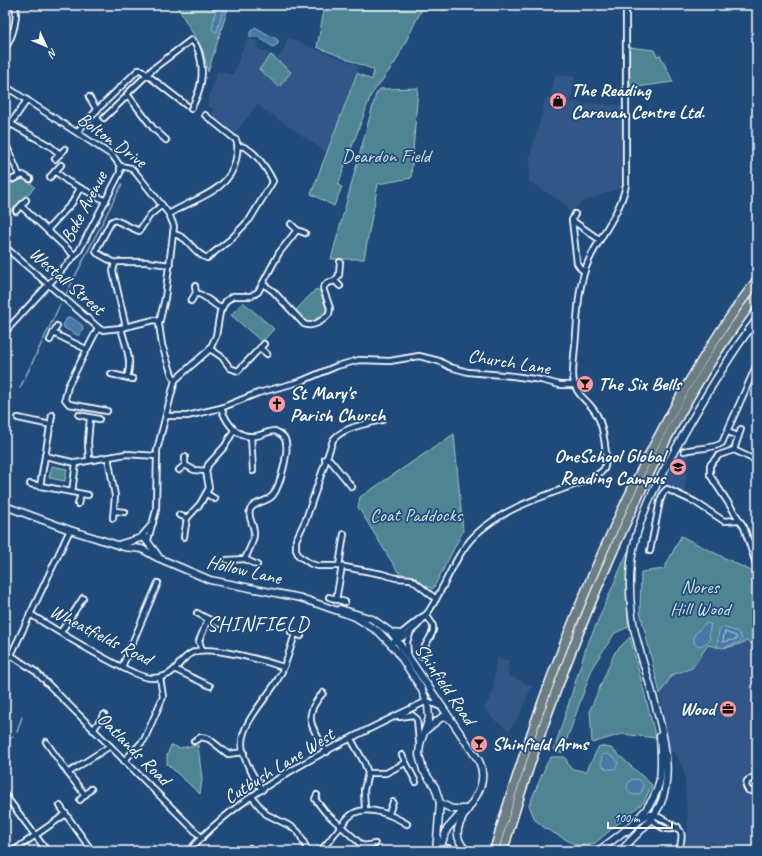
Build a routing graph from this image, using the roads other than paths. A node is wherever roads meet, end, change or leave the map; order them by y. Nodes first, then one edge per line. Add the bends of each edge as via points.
1 (15, 5) edge
2 (626, 5) edge
3 (5, 48) edge
4 (148, 74) junction
5 (5, 86) edge
6 (128, 95) junction
7 (89, 97) dead end
8 (27, 100) junction
9 (186, 105) dead end
10 (191, 109) dead end
11 (97, 110) junction
12 (205, 115) dead end
13 (104, 118) dead end
14 (11, 124) junction
15 (5, 132) edge
16 (77, 132) junction
17 (166, 140) dead end
18 (5, 142) edge
19 (238, 146) junction
20 (65, 148) dead end
21 (60, 154) junction
22 (55, 159) dead end
23 (61, 165) dead end
24 (120, 166) junction
25 (55, 172) junction
26 (19, 175) junction
27 (50, 177) dead end
28 (13, 179) dead end
29 (30, 179) dead end
30 (80, 188) junction
31 (26, 200) dead end
32 (106, 201) junction
33 (162, 205) junction
34 (21, 206) junction
35 (16, 211) dead end
36 (169, 214) junction
37 (575, 214) dead end
38 (573, 221) junction
39 (291, 224) dead end
40 (47, 230) junction
41 (297, 230) junction
42 (305, 232) dead end
43 (174, 234) junction
44 (600, 240) junction
45 (5, 247) edge
46 (75, 256) junction
47 (340, 262) dead end
48 (115, 263) junction
49 (170, 265) junction
50 (584, 271) junction
51 (757, 280) edge
52 (335, 281) junction
53 (263, 284) junction
54 (48, 285) junction
55 (195, 286) dead end
56 (340, 286) dead end
57 (196, 293) junction
58 (757, 296) edge
59 (191, 301) dead end
60 (221, 308) junction
61 (757, 319) edge
62 (159, 321) junction
63 (56, 326) dead end
64 (123, 327) junction
65 (98, 328) junction
66 (5, 332) edge
67 (53, 333) junction
68 (50, 340) dead end
69 (264, 344) dead end
70 (260, 348) junction
71 (86, 349) junction
72 (210, 349) junction
73 (267, 354) dead end
74 (757, 364) edge
75 (111, 374) dead end
76 (127, 377) junction
77 (133, 379) dead end
78 (175, 380) junction
79 (575, 385) junction
80 (96, 402) dead end
81 (221, 408) junction
82 (94, 409) junction
83 (107, 411) dead end
84 (52, 415) dead end
85 (79, 416) dead end
86 (167, 416) junction
87 (18, 418) dead end
88 (90, 418) junction
89 (99, 419) dead end
90 (382, 420) dead end
91 (51, 425) junction
92 (741, 429) dead end
93 (234, 430) junction
94 (728, 432) junction
95 (251, 436) junction
96 (738, 436) junction
97 (734, 450) junction
98 (684, 451) dead end
99 (45, 456) junction
100 (156, 456) junction
101 (108, 457) junction
102 (185, 457) dead end
103 (325, 459) junction
104 (89, 460) junction
105 (757, 461) edge
106 (76, 462) junction
107 (185, 465) junction
108 (179, 470) dead end
109 (253, 470) dead end
110 (206, 471) junction
111 (30, 484) dead end
112 (40, 486) junction
113 (352, 487) dead end
114 (72, 492) junction
115 (81, 494) junction
116 (207, 494) junction
117 (88, 495) dead end
118 (214, 499) dead end
119 (78, 504) dead end
120 (6, 508) edge
121 (115, 511) junction
122 (125, 512) dead end
123 (179, 515) dead end
124 (113, 518) dead end
125 (187, 518) junction
126 (738, 520) junction
127 (154, 521) junction
128 (70, 530) junction
129 (344, 534) dead end
130 (184, 537) dead end
131 (139, 538) junction
132 (757, 541) edge
133 (148, 542) junction
134 (117, 544) junction
135 (750, 545) junction
136 (141, 549) junction
137 (650, 551) dead end
138 (160, 559) junction
139 (227, 560) dead end
140 (245, 560) junction
141 (257, 565) dead end
142 (340, 566) junction
143 (757, 567) edge
144 (158, 583) dead end
145 (83, 598) dead end
146 (329, 598) dead end
147 (336, 600) junction
148 (436, 600) junction
149 (345, 602) dead end
150 (323, 606) junction
151 (197, 613) dead end
152 (30, 614) junction
153 (425, 615) junction
154 (208, 618) junction
155 (220, 624) dead end
156 (61, 632) junction
157 (411, 632) junction
158 (401, 634) joint
159 (301, 636) dead end
160 (395, 637) junction
161 (391, 643) junction
162 (202, 650) junction
163 (5, 651) edge
164 (11, 655) junction
165 (408, 655) junction
166 (422, 656) dead end
167 (122, 667) junction
168 (283, 667) junction
169 (176, 670) junction
170 (160, 678) junction
171 (210, 686) dead end
172 (323, 693) dead end
173 (427, 701) junction
174 (442, 707) junction
175 (104, 715) dead end
176 (392, 718) junction
177 (450, 719) junction
178 (660, 728) junction
179 (93, 730) junction
180 (424, 733) junction
181 (351, 739) junction
182 (46, 742) dead end
183 (194, 742) dead end
184 (420, 744) junction
185 (110, 746) junction
186 (244, 752) junction
187 (326, 752) junction
188 (402, 755) dead end
189 (124, 761) junction
190 (405, 763) junction
191 (68, 773) junction
192 (368, 773) junction
193 (757, 780) edge
194 (416, 782) dead end
195 (91, 789) dead end
196 (262, 790) junction
197 (757, 790) edge
198 (5, 795) edge
199 (85, 795) junction
200 (252, 797) junction
201 (314, 798) dead end
202 (80, 800) dead end
203 (394, 802) dead end
204 (440, 803) junction
205 (473, 804) junction
206 (60, 806) dead end
207 (648, 807) junction
208 (464, 809) junction
209 (365, 810) junction
210 (389, 813) junction
211 (66, 814) junction
212 (652, 815) junction
213 (407, 824) dead end
214 (341, 826) junction
215 (36, 836) junction
216 (202, 838) junction
217 (615, 838) junction
218 (375, 844) dead end
219 (362, 846) junction
220 (437, 850) edge
221 (13, 851) edge
222 (47, 851) edge
223 (92, 851) edge
224 (189, 851) edge
225 (308, 851) edge
226 (318, 851) edge
227 (360, 851) edge
228 (455, 851) edge
229 (467, 851) edge
230 (494, 851) edge
231 (503, 851) edge
232 (598, 851) edge
233 (621, 851) edge
234 (679, 851) edge

1 - 3 street via 17,15
2 - 44 street, Church Lane via 626,184 621,206
4 - 6 street via 128,92
4 - 9 street
4 - 10 street via 193,40 202,67 200,90
4 - 11 street via 138,70
5 - 8 street, Bolton Drive
6 - 13 street
6 - 17 street via 153,128
7 - 11 street
8 - 14 street
8 - 16 street, Bolton Drive
11 - 16 street
12 - 19 street via 233,137
14 - 15 street
14 - 21 street
16 - 24 street, Bolton Drive via 113,156
18 - 26 street
19 - 36 street via 233,170 223,184
19 - 43 street via 246,147 253,154 272,181 250,220 207,258 186,238
20 - 21 street
21 - 22 street
23 - 25 street
24 - 32 street, Beke Avenue via 120,173
24 - 33 street, Bolton Drive via 131,168
25 - 27 street
25 - 30 street
26 - 28 street
26 - 29 street
30 - 32 street
30 - 40 street via 72,203
31 - 34 street
32 - 46 street, Beke Avenue via 83,246
33 - 36 street, Bolton Drive
33 - 48 street via 150,215 139,231 115,220 111,222 96,250
34 - 35 street
34 - 40 street
36 - 43 street, Bolton Drive
37 - 38 street
38 - 44 street
38 - 50 street via 577,263
39 - 41 street
40 - 46 street
41 - 42 street
41 - 53 street via 279,253
43 - 49 street, Bolton Drive
44 - 50 street, Church Lane
45 - 54 street, Westall Street
46 - 54 street, Beke Avenue
47 - 52 street via 339,275
48 - 49 street via 147,262
48 - 64 street via 113,271
49 - 62 street, Bolton Drive
50 - 79 street, Church Lane via 573,370
51 - 230 highway via 721,328 668,416 601,555 558,656
52 - 53 street via 327,283 323,288 330,308 329,314 308,326
52 - 56 street
53 - 60 street via 258,292 251,296 229,298
54 - 65 street, Westall Street
54 - 66 street, Beke Avenue
55 - 57 street
57 - 59 street
57 - 60 street via 210,299
58 - 231 highway via 700,381 663,444 629,514 560,681
60 - 72 street via 216,336
61 - 178 main road via 714,382 674,451 649,503 636,539 630,575 632,617
62 - 64 street, Westall Street
62 - 78 street, Bolton Drive via 162,345
63 - 67 street
64 - 65 street, Westall Street via 105,331
64 - 76 street via 130,369
65 - 71 street
67 - 68 street
67 - 71 street
69 - 70 street
70 - 72 street via 238,371 230,368 222,357
70 - 73 street
71 - 82 street via 68,386 65,399 69,404
72 - 78 street
74 - 94 street
75 - 76 street
76 - 77 street
78 - 86 street
79 - 81 street, Church Lane via 468,372 439,361 414,356 390,361 352,361
79 - 148 street via 578,393 594,410 600,421 605,454 602,471 592,478 491,522 464,549
80 - 82 street
81 - 86 street, Church Lane via 187,416
81 - 93 street
82 - 83 street
84 - 91 street
85 - 88 street
86 - 100 street
87 - 91 street
88 - 89 street
88 - 104 street
90 - 103 street via 337,435
91 - 99 street
92 - 96 street
93 - 95 street
93 - 110 street
94 - 96 street
94 - 98 street via 722,443 716,447
95 - 109 street
95 - 140 street via 270,431 279,433 286,444 286,463 273,495 254,505 250,511 254,540
96 - 97 street
97 - 105 street
97 - 126 street via 719,455 710,465 710,475
99 - 106 street
99 - 112 street
100 - 101 street via 126,454
100 - 127 street
101 - 104 street
101 - 121 street
102 - 107 street
103 - 113 street via 330,460
103 - 142 street via 306,519 296,540 296,550 299,556 311,564
104 - 106 street
106 - 114 street
107 - 108 street
107 - 110 street via 194,470
110 - 116 street via 210,483
111 - 112 street
112 - 114 street
114 - 115 street
115 - 117 street
115 - 119 street
116 - 118 street
116 - 125 street
120 - 128 main road, Hollow Lane
121 - 122 street
121 - 124 street
123 - 125 street
125 - 130 street
126 - 135 street via 744,527
126 - 137 street via 724,521 695,502 666,490 660,501
127 - 131 street
127 - 133 street
128 - 134 main road, Hollow Lane
128 - 152 street
129 - 142 street
131 - 133 main road via 144,537
131 - 134 main road, Hollow Lane
131 - 136 main road via 136,544
132 - 135 street
133 - 136 main road via 147,548
133 - 138 main road
134 - 136 main road, Hollow Lane
135 - 143 street
136 - 138 main road, Hollow Lane
138 - 150 main road, Hollow Lane via 210,580 291,596
139 - 140 street
140 - 141 street
142 - 147 street
142 - 148 street via 411,579
144 - 167 street
145 - 156 street
146 - 147 street
147 - 149 street
148 - 153 street
150 - 160 main road, Hollow Lane via 365,616 378,622
150 - 161 main road, Hollow Lane via 364,622
151 - 154 street
152 - 156 street, Wheatfields Road
152 - 164 street
153 - 157 street
153 - 158 street
153 - 166 street via 433,624
154 - 155 street
154 - 162 street via 199,641
156 - 167 street, Wheatfields Road
157 - 160 street
157 - 165 street via 407,642
158 - 160 main road
159 - 168 street via 293,633
160 - 161 street
160 - 165 main road, Shinfield Road
161 - 173 main road, Shinfield Road
162 - 168 street via 232,654
162 - 169 street via 187,656
163 - 164 street, Oatlands Road
164 - 179 street, Oatlands Road via 44,680
165 - 174 main road, Shinfield Road
167 - 170 street, Wheatfields Road via 149,678
168 - 186 street via 245,731 242,742
169 - 170 street
169 - 171 street
170 - 189 street via 163,697 144,740
172 - 187 street via 316,700 309,717
173 - 174 street
173 - 176 street, Cutbush Lane West
173 - 180 main road via 429,718
174 - 177 main road, Shinfield Road
175 - 179 street
176 - 181 street, Cutbush Lane West
176 - 184 street, Cutbush Lane West via 415,716
177 - 180 main road via 442,718
177 - 205 main road, Shinfield Road via 482,767 481,788
178 - 207 main road via 660,780
178 - 212 main road via 666,754 666,782 662,800
179 - 185 street, Oatlands Road
180 - 184 main road
181 - 187 street, Cutbush Lane West
181 - 192 street
182 - 191 street
183 - 186 street via 200,734 228,754
184 - 204 main road via 423,770 435,787
185 - 189 street, Oatlands Road
185 - 191 street
186 - 196 street
187 - 196 street, Cutbush Lane West
188 - 190 street
189 - 216 street, Oatlands Road
190 - 192 street via 386,773
190 - 194 street
191 - 199 street
192 - 209 street via 364,790
193 - 197 street via 752,778 747,781 746,786 750,791
195 - 199 street
196 - 200 street, Cutbush Lane West
198 - 215 street
199 - 202 street
200 - 216 street, Cutbush Lane West
200 - 225 street via 266,814 294,828
201 - 214 street
203 - 210 street
204 - 208 main road via 452,809
204 - 220 main road
205 - 208 main road
205 - 229 main road via 464,814 458,829 459,840
206 - 211 street
207 - 212 street
207 - 217 main road
208 - 220 main road via 447,829
209 - 210 street
209 - 214 street via 355,813
210 - 213 street
211 - 215 street
211 - 223 street
212 - 217 street
212 - 233 main road
212 - 234 street via 678,827 682,834
214 - 219 street
214 - 226 street via 327,845
215 - 221 street
215 - 222 street
216 - 224 street, Cutbush Lane West
217 - 232 main road
218 - 219 street
219 - 227 street
220 - 228 main road

